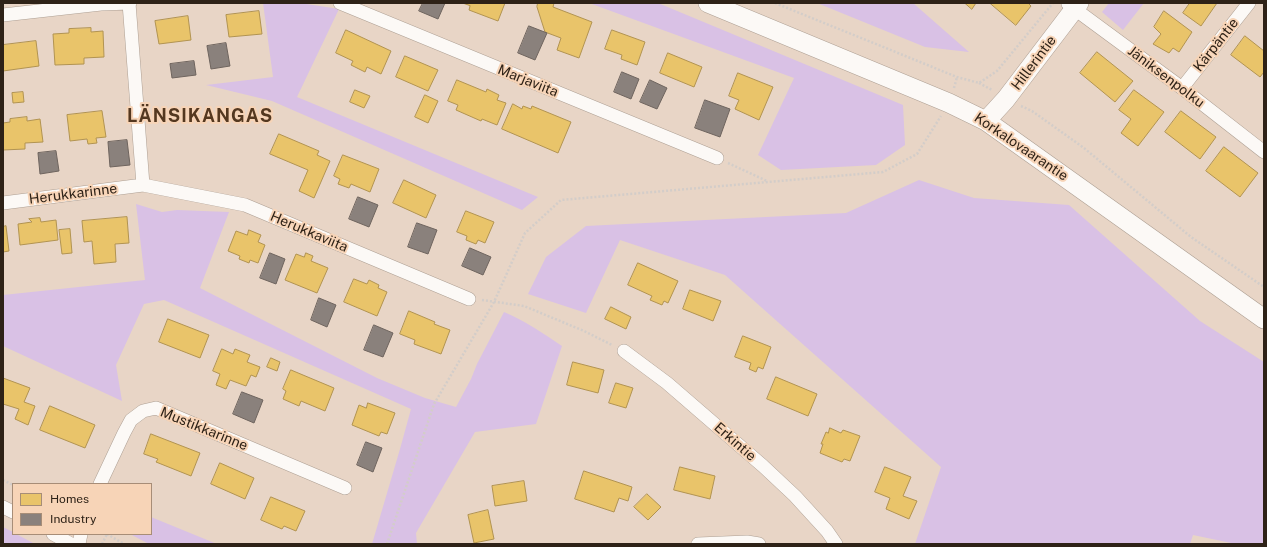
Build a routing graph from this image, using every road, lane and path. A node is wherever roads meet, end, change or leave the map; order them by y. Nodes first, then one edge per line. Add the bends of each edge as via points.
1 (129, 3) edge
2 (340, 3) edge
3 (708, 3) edge
4 (775, 3) edge
5 (1053, 3) edge
6 (1249, 3) edge
7 (1074, 5) edge
8 (3, 15) edge
9 (957, 77) junction
10 (979, 83) junction
11 (1182, 88) junction
12 (1006, 99) junction
13 (949, 103) junction
14 (986, 121) junction
15 (1264, 152) edge
16 (717, 158) joint
17 (768, 182) junction
18 (143, 185) junction
19 (3, 203) edge
20 (1264, 287) edge
21 (469, 299) dead end
22 (494, 302) junction
23 (1264, 319) edge
24 (624, 351) joint
25 (3, 480) edge
26 (100, 483) edge
27 (12, 484) edge
28 (345, 488) dead end
29 (3, 507) edge
30 (12, 512) edge
31 (55, 535) edge
32 (106, 535) edge
33 (109, 535) edge
34 (71, 544) edge
35 (102, 544) edge
36 (124, 544) edge
37 (387, 544) edge
38 (698, 544) edge
39 (758, 544) edge
40 (836, 544) edge

1 - 8 street
1 - 18 street
2 - 16 street, Marjaviita
3 - 13 street, Korkalovaarantie
4 - 9 path
5 - 10 path via 997,71
6 - 11 street, Kärpäntie
7 - 11 street, Jäniksenpolku
7 - 12 street, Hillerintie
9 - 10 path
9 - 13 path
10 - 12 path
11 - 15 street, Jäniksenpolku
12 - 14 street, Hillerintie
12 - 20 path via 1032,111 1084,148 1191,237
13 - 14 street, Korkalovaarantie
13 - 17 path via 917,154 884,172
14 - 23 street, Korkalovaarantie
16 - 17 path
17 - 22 path via 561,200 525,232
18 - 19 street, Herukkarinne
18 - 21 street, Herukkaviita via 245,205
22 - 24 path via 524,306
22 - 37 path via 434,404
24 - 40 street, Erkintie via 667,383 763,466 795,496
25 - 27 path
26 - 28 street, Mustikkarinne via 131,420 142,411 156,408
29 - 30 street
31 - 34 street
32 - 35 path
33 - 36 path
38 - 39 street

